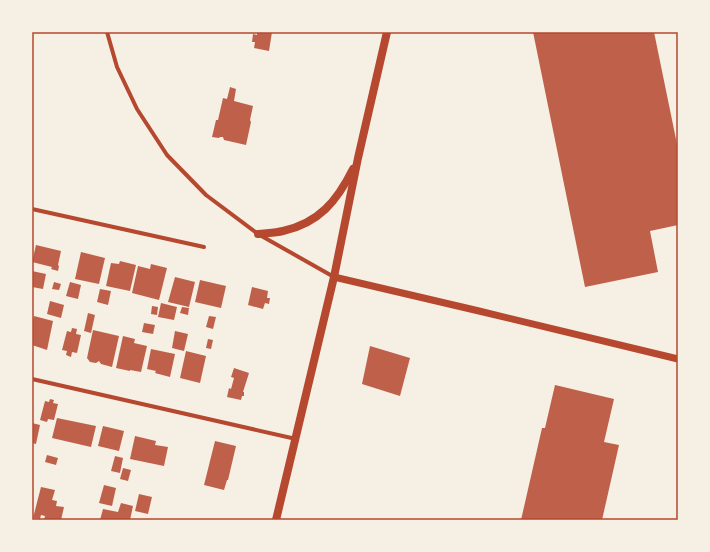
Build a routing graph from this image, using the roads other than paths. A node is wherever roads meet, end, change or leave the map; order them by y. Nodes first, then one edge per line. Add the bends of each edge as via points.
1 (107, 32) edge
2 (387, 32) edge
3 (358, 158) junction
4 (32, 209) edge
5 (258, 234) junction
6 (204, 247) dead end
7 (334, 276) junction
8 (678, 359) edge
9 (32, 379) edge
10 (296, 438) junction
11 (276, 520) edge

1 - 5 street via 117,68 137,109 167,155 206,196
2 - 3 main road
3 - 5 main road via 347,182 322,214 303,225
3 - 7 main road
4 - 6 street
5 - 7 street
7 - 8 street
7 - 10 main road
9 - 10 street
10 - 11 main road

